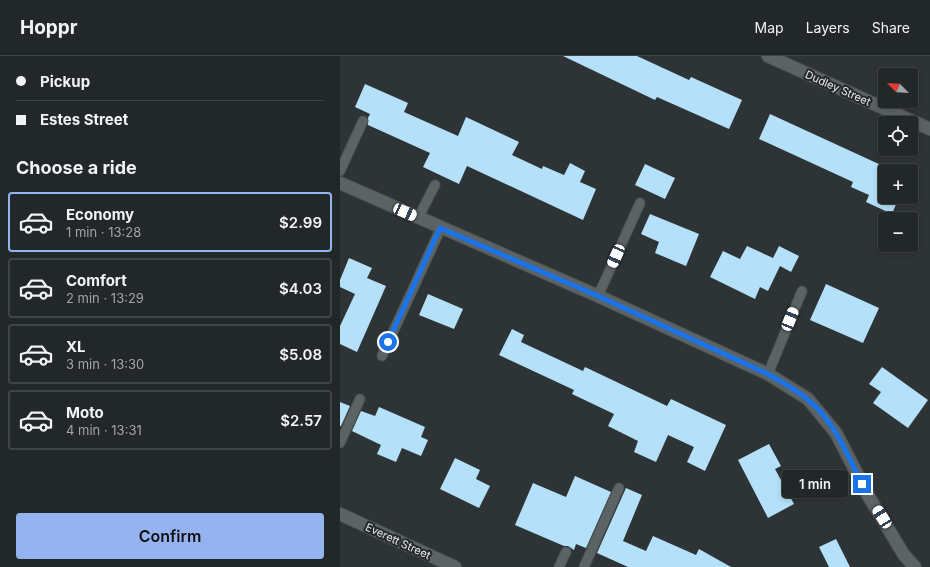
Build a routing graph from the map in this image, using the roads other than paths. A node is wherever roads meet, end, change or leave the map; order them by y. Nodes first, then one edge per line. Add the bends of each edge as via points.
1 (768, 56) edge
2 (363, 122) dead end
3 (930, 129) edge
4 (340, 171) edge
5 (340, 183) edge
6 (435, 185) dead end
7 (640, 203) dead end
8 (418, 218) junction
9 (440, 228) junction
10 (802, 291) dead end
11 (598, 296) junction
12 (382, 356) dead end
13 (768, 374) junction
14 (360, 399) dead end
15 (340, 443) edge
16 (619, 488) dead end
17 (340, 514) edge
18 (566, 552) dead end
19 (455, 567) edge
20 (559, 567) edge
21 (584, 567) edge
22 (915, 567) edge

1 - 3 street, Dudley Street
2 - 4 lane
5 - 8 street
6 - 8 lane
7 - 11 lane
8 - 9 street
9 - 11 street
9 - 12 lane
10 - 13 lane
11 - 13 street
13 - 22 street via 808,399 836,433 869,497 904,555
14 - 15 lane
16 - 21 lane
17 - 19 street, Everett Street
18 - 20 lane

